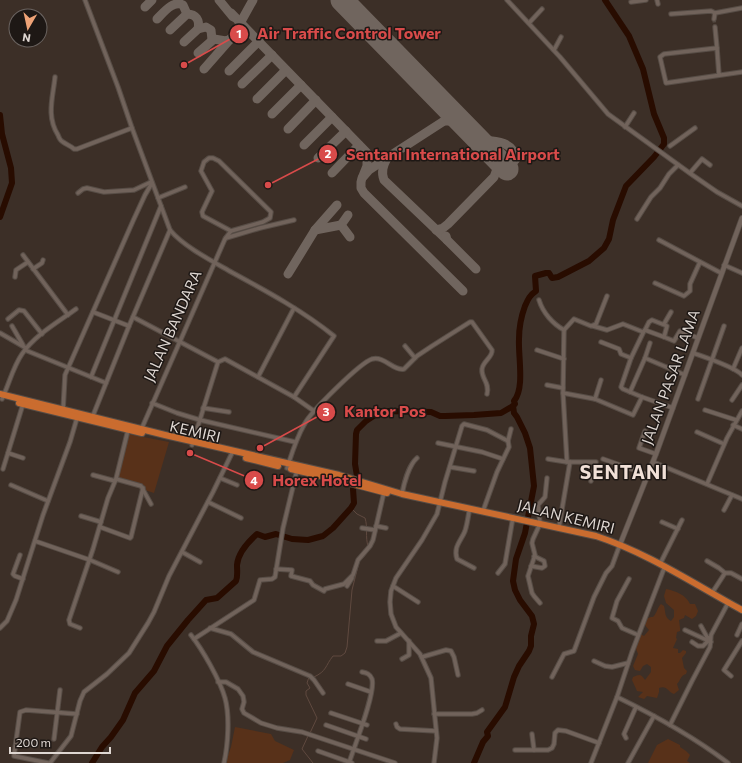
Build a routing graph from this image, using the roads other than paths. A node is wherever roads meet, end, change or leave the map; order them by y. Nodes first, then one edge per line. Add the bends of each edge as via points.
1 (85, 0) edge
2 (507, 0) edge
3 (646, 0) edge
4 (631, 2) dead end
5 (742, 8) edge
6 (542, 10) dead end
7 (715, 13) junction
8 (671, 14) dead end
9 (714, 19) tunnel mouth
10 (530, 23) junction
11 (715, 27) tunnel mouth
12 (561, 37) dead end
13 (717, 48) junction
14 (554, 50) junction
15 (742, 72) edge
16 (719, 75) junction
17 (55, 77) dead end
18 (634, 113) dead end
19 (625, 127) junction
20 (132, 128) junction
21 (695, 128) dead end
22 (670, 146) dead end
23 (678, 165) junction
24 (710, 165) dead end
25 (690, 173) junction
26 (152, 183) junction
27 (185, 186) dead end
28 (78, 193) dead end
29 (158, 198) junction
30 (161, 206) junction
31 (742, 206) edge
32 (742, 218) edge
33 (638, 219) dead end
34 (294, 220) dead end
35 (741, 224) edge
36 (170, 230) junction
37 (231, 231) junction
38 (225, 239) junction
39 (659, 240) dead end
40 (22, 255) dead end
41 (43, 260) dead end
42 (28, 262) junction
43 (214, 262) junction
44 (700, 262) junction
45 (724, 264) junction
46 (33, 268) junction
47 (721, 273) junction
48 (742, 273) edge
49 (15, 277) dead end
50 (655, 283) dead end
51 (607, 296) dead end
52 (539, 300) dead end
53 (294, 308) junction
54 (76, 309) dead end
55 (93, 312) junction
56 (671, 312) dead end
57 (68, 315) junction
58 (133, 317) junction
59 (8, 319) dead end
60 (114, 320) junction
61 (664, 324) junction
62 (12, 326) dead end
63 (129, 326) junction
64 (593, 326) junction
65 (724, 326) dead end
66 (564, 330) junction
67 (644, 331) junction
68 (0, 333) edge
69 (42, 334) junction
70 (664, 337) junction
71 (698, 338) junction
72 (180, 341) junction
73 (601, 342) dead end
74 (650, 343) dead end
75 (405, 346) dead end
76 (25, 348) junction
77 (742, 348) edge
78 (537, 350) dead end
79 (693, 353) junction
80 (416, 358) junction
81 (631, 358) junction
82 (645, 358) junction
83 (564, 359) junction
84 (712, 360) junction
85 (218, 362) junction
86 (68, 368) junction
87 (733, 369) junction
88 (685, 374) junction
89 (741, 374) edge
90 (91, 377) junction
91 (258, 377) junction
92 (601, 380) dead end
93 (106, 383) junction
94 (547, 385) dead end
95 (742, 385) edge
96 (563, 388) junction
97 (630, 392) junction
98 (563, 393) junction
99 (487, 394) dead end
100 (1, 396) edge
101 (294, 397) junction
102 (642, 398) junction
103 (595, 399) junction
104 (698, 399) dead end
105 (732, 400) dead end
106 (152, 403) junction
107 (23, 404) junction
108 (49, 408) junction
109 (203, 408) junction
110 (673, 408) junction
111 (705, 410) dead end
112 (314, 411) junction
113 (742, 411) edge
114 (63, 412) junction
115 (229, 412) dead end
116 (77, 418) junction
117 (92, 419) junction
118 (200, 420) junction
119 (736, 420) junction
120 (733, 425) junction
121 (511, 429) dead end
122 (742, 429) edge
123 (128, 430) junction
124 (140, 431) junction
125 (645, 431) dead end
126 (697, 432) dead end
127 (508, 441) junction
128 (295, 442) junction
129 (438, 442) dead end
130 (192, 443) junction
131 (724, 444) junction
132 (456, 446) junction
133 (232, 452) junction
134 (8, 453) junction
135 (656, 454) junction
136 (23, 458) dead end
137 (417, 458) dead end
138 (503, 459) junction
139 (548, 459) dead end
140 (603, 459) dead end
141 (568, 462) junction
142 (653, 462) junction
143 (287, 466) junction
144 (450, 467) junction
145 (3, 469) dead end
146 (297, 470) junction
147 (474, 471) dead end
148 (93, 475) dead end
149 (648, 475) junction
150 (339, 477) junction
151 (220, 478) junction
152 (547, 478) dead end
153 (116, 480) junction
154 (591, 481) dead end
155 (11, 484) dead end
156 (707, 484) junction
157 (236, 485) dead end
158 (370, 486) joint
159 (143, 488) junction
160 (385, 490) junction
161 (402, 494) junction
162 (732, 495) junction
163 (742, 499) edge
164 (48, 501) junction
165 (208, 502) junction
166 (151, 504) dead end
167 (440, 504) junction
168 (724, 510) dead end
169 (483, 511) junction
170 (469, 512) junction
171 (81, 516) dead end
172 (241, 518) dead end
173 (515, 520) junction
174 (682, 520) dead end
175 (101, 522) junction
176 (662, 522) dead end
177 (538, 524) junction
178 (100, 527) junction
179 (559, 527) junction
180 (365, 528) dead end
181 (376, 528) junction
182 (386, 528) dead end
183 (678, 529) junction
184 (35, 541) junction
185 (619, 545) junction
186 (182, 552) junction
187 (20, 555) dead end
188 (534, 556) junction
189 (90, 560) junction
190 (707, 560) dead end
191 (200, 562) dead end
192 (531, 566) junction
193 (663, 566) junction
194 (276, 568) junction
195 (474, 568) dead end
196 (118, 572) dead end
197 (498, 573) dead end
198 (725, 573) junction
199 (353, 574) junction
200 (23, 578) junction
201 (629, 579) dead end
202 (742, 579) edge
203 (347, 586) dead end
204 (393, 586) junction
205 (712, 593) junction
206 (418, 602) dead end
207 (540, 603) dead end
208 (726, 605) junction
209 (742, 610) edge
210 (742, 614) edge
211 (742, 624) edge
212 (701, 626) dead end
213 (0, 628) edge
214 (80, 628) dead end
215 (210, 628) junction
216 (685, 630) dead end
217 (401, 633) junction
218 (191, 635) dead end
219 (638, 635) junction
220 (737, 635) dead end
221 (194, 639) junction
222 (377, 641) dead end
223 (409, 641) junction
224 (710, 641) junction
225 (742, 641) edge
226 (692, 642) dead end
227 (422, 657) junction
228 (402, 659) dead end
229 (594, 661) dead end
230 (628, 663) junction
231 (362, 672) dead end
232 (458, 675) dead end
233 (732, 676) dead end
234 (552, 677) dead end
235 (218, 682) junction
236 (348, 684) dead end
237 (60, 690) dead end
238 (371, 692) junction
239 (323, 693) dead end
240 (617, 697) junction
241 (636, 706) junction
242 (482, 710) dead end
243 (56, 712) junction
244 (331, 713) dead end
245 (77, 714) junction
246 (434, 714) junction
247 (654, 716) junction
248 (362, 723) junction
249 (396, 724) dead end
250 (326, 725) dead end
251 (367, 725) dead end
252 (670, 725) junction
253 (436, 731) junction
254 (532, 734) dead end
255 (358, 735) junction
256 (366, 738) dead end
257 (626, 738) dead end
258 (54, 739) dead end
259 (599, 743) junction
260 (353, 749) junction
261 (515, 750) dead end
262 (534, 750) junction
263 (318, 751) dead end
264 (8, 755) dead end
265 (14, 756) junction
266 (385, 761) edge
267 (49, 763) edge
268 (224, 763) edge
269 (350, 763) edge
270 (395, 763) edge
271 (434, 763) edge
272 (591, 763) edge
273 (628, 763) edge
274 (728, 763) edge

1 - 20 street
2 - 10 street
3 - 4 street
5 - 7 street
6 - 10 street
7 - 8 street via 711,11
7 - 9 street
10 - 14 street
11 - 13 street
12 - 14 street
13 - 16 street
13 - 16 street via 662,54 660,60 666,83
14 - 19 street via 603,109
15 - 16 street
17 - 20 street via 50,109 51,120 54,130 64,143 77,149
18 - 19 street
19 - 23 street
20 - 26 street
21 - 22 street
23 - 25 street
23 - 33 street via 651,197
24 - 25 street via 702,159
25 - 31 street
26 - 28 street via 134,190 104,192 87,188
26 - 29 street
26 - 55 street
27 - 29 street
29 - 30 street
30 - 36 street
30 - 60 street
32 - 35 street, JALAN PASAR LAMA
34 - 38 street
35 - 45 street, JALAN PASAR LAMA
36 - 43 street via 176,237
36 - 58 street
37 - 37 street via 202,216 212,191 201,171 204,162 209,158 219,161 271,212 268,220
37 - 38 street, JALAN BANDARA
38 - 43 street, JALAN BANDARA
39 - 44 street
40 - 42 street
41 - 46 street
42 - 46 street
42 - 49 street via 16,270
43 - 53 street
43 - 72 street, JALAN BANDARA
44 - 47 street
44 - 50 street via 690,284 690,291 684,296
45 - 47 street, JALAN PASAR LAMA
45 - 48 street
46 - 57 street
47 - 71 street, JALAN PASAR LAMA
51 - 64 street via 597,323
52 - 66 street via 550,318
53 - 91 street
53 - 101 street via 334,336
54 - 57 street
55 - 60 street
55 - 86 street
56 - 61 street
57 - 69 street
58 - 63 street
58 - 72 street
59 - 69 street via 19,310 24,312
60 - 63 street
60 - 90 street
61 - 67 street via 651,320
61 - 70 street via 667,327
62 - 76 street
63 - 93 street
64 - 66 street via 574,319
64 - 67 street via 607,330 623,324
65 - 84 street
66 - 83 street
67 - 70 street
67 - 81 street
68 - 76 street
69 - 76 street
70 - 71 street via 674,340 680,331
71 - 79 street, JALAN PASAR LAMA
72 - 85 street
72 - 106 street, JALAN BANDARA
73 - 81 street via 619,349 621,354
74 - 82 street
75 - 80 street
76 - 86 street
76 - 100 street
77 - 87 street
78 - 83 street
79 - 84 street
79 - 88 street, JALAN PASAR LAMA
80 - 99 street via 472,322 492,350 492,355 484,362 482,371 488,386
80 - 112 street via 401,370 380,359 370,360 342,382
81 - 97 street via 621,387
82 - 88 street
82 - 97 street
83 - 96 street
84 - 87 street
84 - 104 street
85 - 91 street via 226,359
85 - 109 street
86 - 90 street
86 - 114 street via 64,378
87 - 89 street
88 - 110 street, JALAN PASAR LAMA
90 - 93 street
91 - 101 street
92 - 103 street
93 - 117 street
94 - 96 street
95 - 105 street
96 - 98 street
97 - 102 street
98 - 103 street
98 - 141 street
100 - 107 highway, KEMIRI
100 - 108 highway, KEMIRI
101 - 112 street
102 - 103 street via 633,415
102 - 110 street
106 - 118 street
106 - 124 street, JALAN BANDARA
107 - 108 highway, KEMIRI
107 - 134 street
108 - 114 highway, KEMIRI
109 - 115 street
109 - 118 street
110 - 135 street, JALAN PASAR LAMA
111 - 119 street
112 - 128 street
113 - 119 street
114 - 116 highway, KEMIRI
114 - 117 highway, KEMIRI
116 - 117 highway, KEMIRI
116 - 164 street
117 - 123 highway, KEMIRI
117 - 124 highway, KEMIRI
118 - 128 street
118 - 130 street
119 - 120 street
120 - 122 street
120 - 131 street
121 - 127 street
123 - 124 highway, KEMIRI
123 - 153 street
124 - 130 highway, KEMIRI
125 - 135 street via 639,448
126 - 131 street
127 - 132 street via 487,430 464,424
127 - 138 street via 509,447
128 - 143 street
129 - 132 street
130 - 133 highway, KEMIRI
131 - 156 street
132 - 138 street
132 - 144 street
133 - 143 highway, KEMIRI
133 - 151 street
134 - 136 street
134 - 145 street
135 - 142 street, JALAN PASAR LAMA
137 - 161 street via 405,479
138 - 169 street
139 - 141 street
140 - 149 street
141 - 154 street via 596,462
141 - 179 street
142 - 149 street, JALAN PASAR LAMA
142 - 156 street
143 - 146 highway, KEMIRI
143 - 150 highway, KEMIRI
144 - 147 street
144 - 167 street
146 - 150 highway, KEMIRI
146 - 194 street
148 - 153 street
149 - 185 street, JALAN PASAR LAMA
150 - 158 highway, KEMIRI
151 - 157 street
151 - 165 street
152 - 177 street via 545,497 538,505
153 - 159 street
153 - 175 street
155 - 164 street
156 - 162 street
158 - 160 highway, JALAN KEMIRI
159 - 166 street
159 - 178 street via 130,538
160 - 161 highway, JALAN KEMIRI
160 - 167 highway, JALAN KEMIRI
160 - 181 street
161 - 167 highway, JALAN KEMIRI
162 - 163 street
162 - 168 street
164 - 184 street
165 - 172 street
165 - 186 street
167 - 169 highway, JALAN KEMIRI
167 - 170 highway, JALAN KEMIRI
167 - 204 street via 432,525
169 - 173 highway, JALAN KEMIRI
170 - 173 highway, JALAN KEMIRI
170 - 195 street via 465,532 455,551 457,559
171 - 175 street
173 - 177 highway, JALAN KEMIRI
173 - 197 street via 505,564
174 - 183 street
175 - 178 street
176 - 183 street
177 - 179 highway, JALAN KEMIRI
177 - 185 highway, JALAN KEMIRI
177 - 188 street via 532,543
178 - 189 street
179 - 185 highway, JALAN KEMIRI via 596,536
180 - 181 street
181 - 182 street
181 - 199 street via 370,546 356,563
183 - 193 street
184 - 189 street
184 - 200 street
185 - 193 highway, JALAN KEMIRI
185 - 234 street via 612,566 606,572 593,600 574,651 564,654
186 - 191 street
186 - 245 street via 154,612 134,646 122,661 84,692
187 - 200 street via 13,574
188 - 192 street
188 - 192 street via 544,561 545,566
189 - 196 street
189 - 214 street via 68,622
190 - 198 street
192 - 207 street via 528,576 531,589
193 - 205 highway, JALAN KEMIRI
193 - 208 highway, JALAN KEMIRI
193 - 219 street
194 - 199 street via 292,570 291,576 310,582 324,591 344,584
194 - 215 street via 274,579 260,581 254,600
198 - 202 street
198 - 205 street
199 - 203 street
200 - 213 street via 11,614
201 - 219 street via 617,601 612,618 618,621 622,628
204 - 206 street
204 - 217 street via 391,614
205 - 209 highway, JALAN KEMIRI
208 - 210 highway, JALAN KEMIRI
208 - 224 street
211 - 220 street
212 - 224 street
215 - 221 street
215 - 239 street via 231,634 252,652 310,676
216 - 224 street
217 - 222 street via 386,641
217 - 223 street
218 - 221 street
219 - 230 street
221 - 235 street
223 - 227 street
223 - 228 street via 409,655
224 - 226 street via 703,646
224 - 252 street via 710,647
225 - 233 street via 724,670
227 - 232 street via 450,651
227 - 246 street via 431,678
229 - 230 street via 612,667
230 - 240 street
231 - 238 street via 371,677
235 - 260 street via 226,682 238,689 243,696 243,711 254,720 277,728 306,733
235 - 268 street via 225,698 227,712
236 - 238 street
237 - 243 street
238 - 248 street
240 - 241 street
240 - 259 street
241 - 247 street
241 - 257 street via 624,734
242 - 246 street via 472,714
243 - 245 street
243 - 258 street
243 - 265 street via 20,712
244 - 248 street
245 - 267 street via 68,740
246 - 253 street
247 - 252 street
247 - 273 street
248 - 251 street
248 - 255 street
249 - 253 street via 400,729
250 - 255 street
252 - 274 street via 702,743
253 - 271 street
254 - 262 street
255 - 256 street
255 - 260 street
259 - 262 street via 558,730 555,732 552,748
259 - 272 street
260 - 266 street
260 - 269 street
261 - 262 street
263 - 269 street
264 - 265 street
265 - 267 street
266 - 270 street

